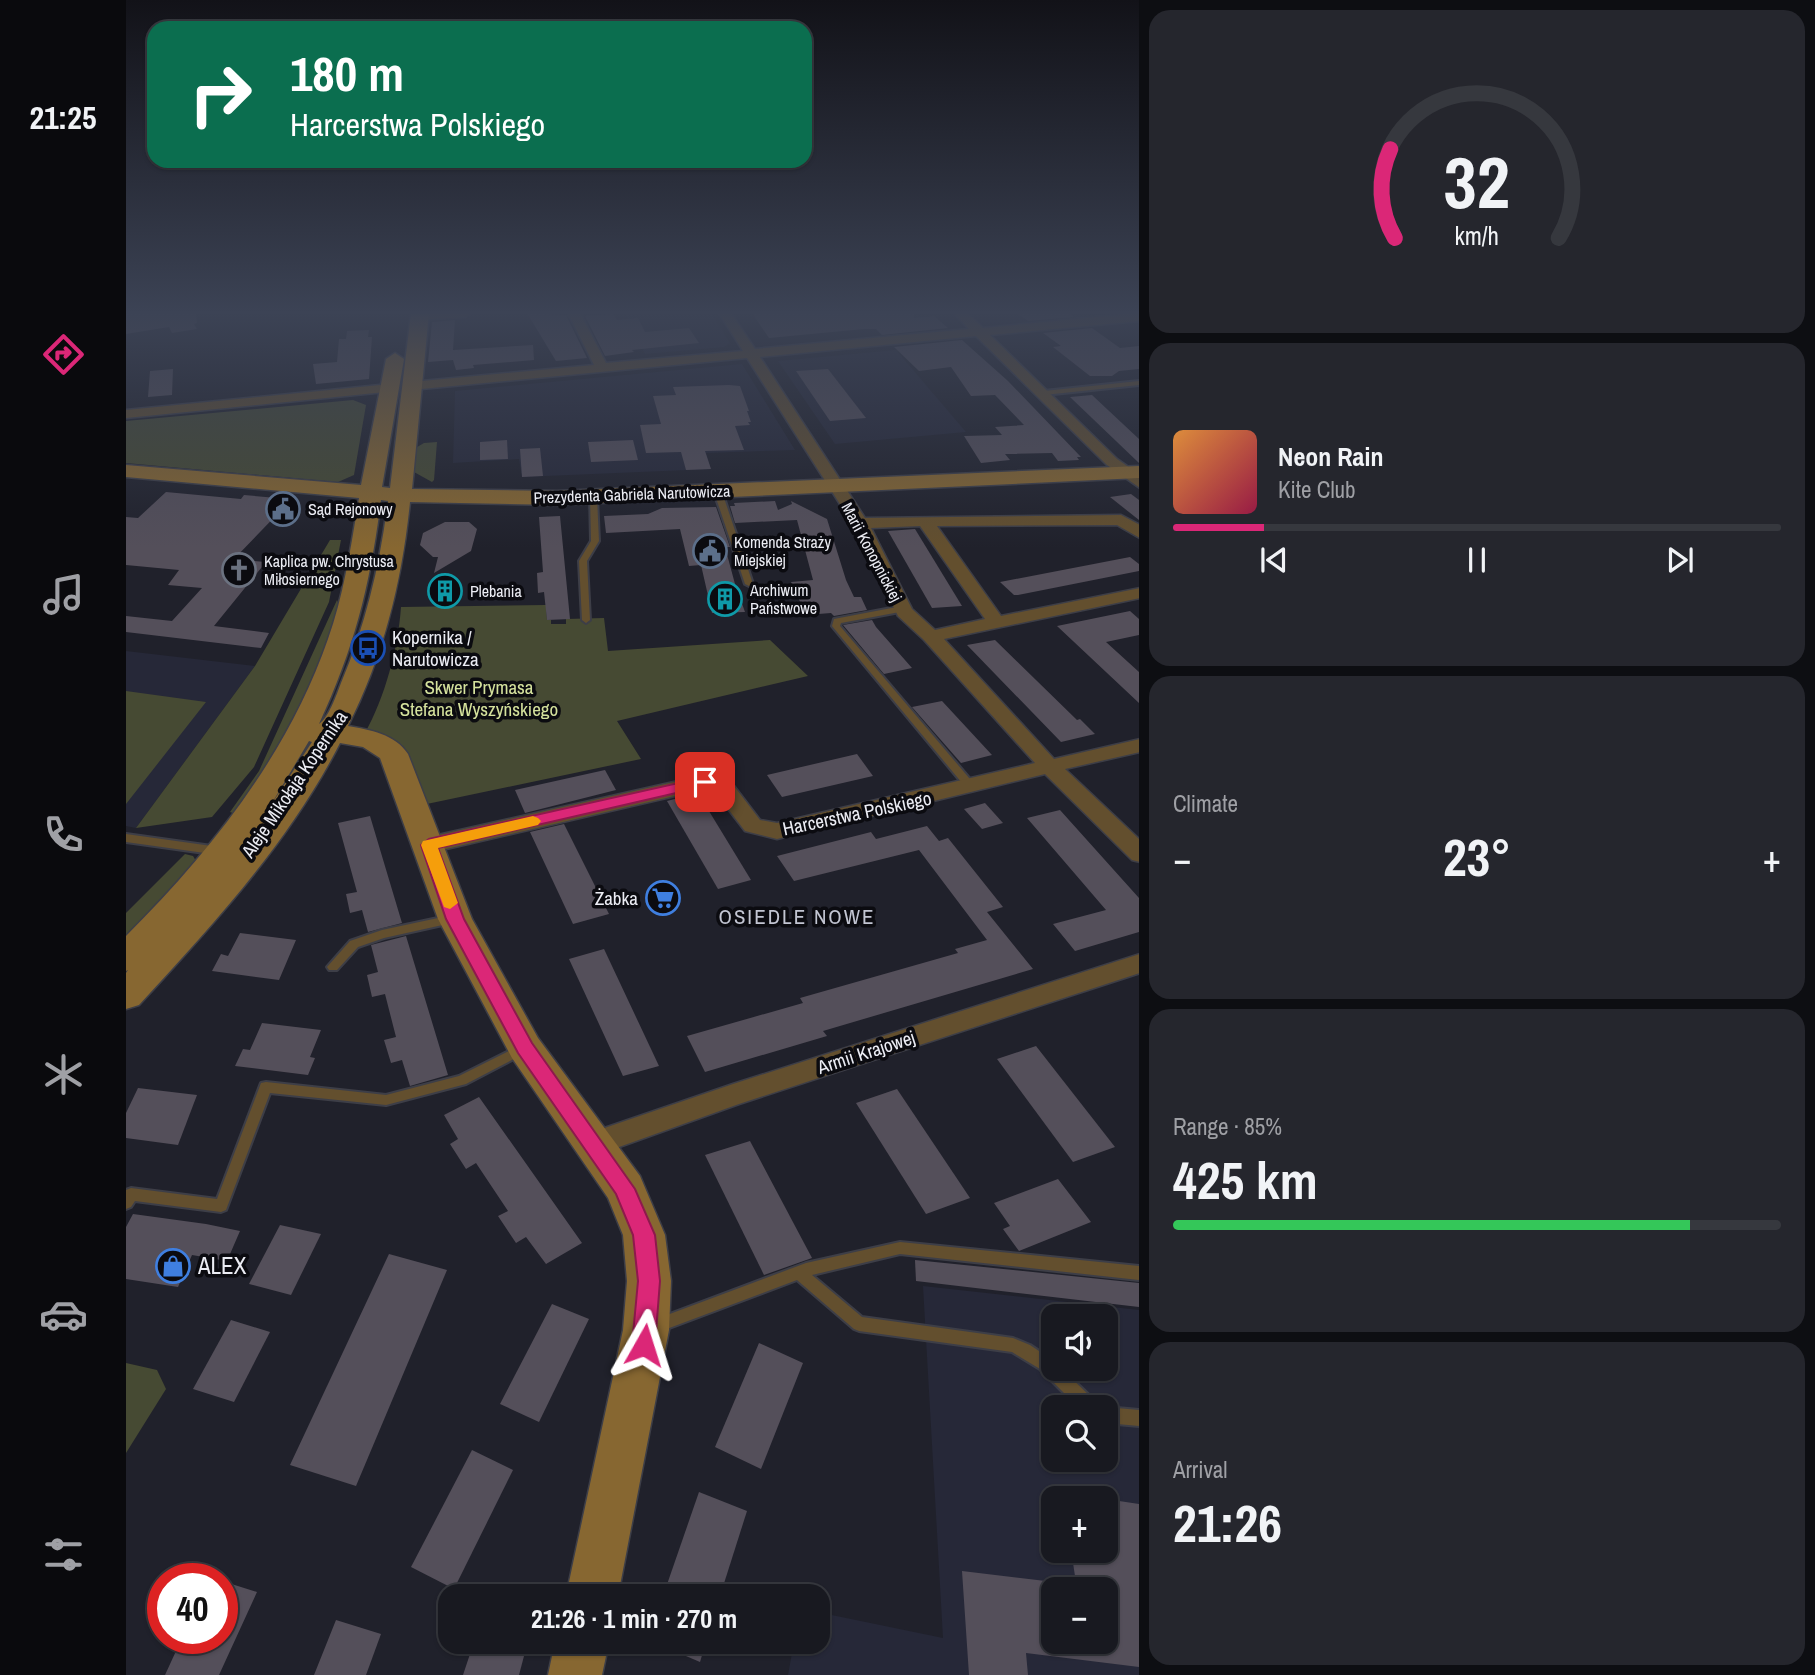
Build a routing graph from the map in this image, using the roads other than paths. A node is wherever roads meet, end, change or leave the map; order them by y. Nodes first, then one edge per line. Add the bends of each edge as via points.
1 (359, 391) edge
2 (400, 391) edge
3 (401, 391) edge
4 (776, 391) edge
5 (1061, 391) edge
6 (1044, 393) joint
7 (126, 414) edge
8 (126, 472) edge
9 (1135, 476) edge
10 (837, 486) junction
11 (371, 492) junction
12 (718, 492) junction
13 (398, 495) junction
14 (593, 497) junction
15 (925, 521) junction
16 (860, 523) junction
17 (1139, 533) edge
18 (749, 584) dead end
19 (1139, 593) edge
20 (902, 609) junction
21 (586, 620) dead end
22 (996, 622) junction
23 (931, 636) junction
24 (314, 733) junction
25 (1139, 745) edge
26 (1051, 768) junction
27 (971, 787) junction
28 (126, 838) edge
29 (429, 845) junction
30 (234, 854) junction
31 (1139, 854) edge
32 (455, 919) junction
33 (126, 958) edge
34 (1139, 963) edge
35 (333, 967) dead end
36 (126, 995) edge
37 (525, 1048) junction
38 (594, 1144) junction
39 (126, 1203) edge
40 (799, 1273) junction
41 (1139, 1273) edge
42 (646, 1330) junction
43 (1078, 1395) edge
44 (1118, 1416) edge
45 (1139, 1418) edge
46 (594, 1584) edge
47 (579, 1654) edge
48 (575, 1675) edge

1 - 7 street
2 - 11 street, Aleje Mikołaja Kopernika
3 - 13 street, Aleje Mikołaja Kopernika
4 - 10 street, Marii Konopnickiej
5 - 6 lane
6 - 9 street
8 - 11 street, Prezydenta Gabriela Narutowicza
9 - 10 street, Prezydenta Gabriela Narutowicza
10 - 12 street, Prezydenta Gabriela Narutowicza
10 - 16 street, Marii Konopnickiej
11 - 13 street, Prezydenta Gabriela Narutowicza
11 - 24 street, Aleje Mikołaja Kopernika via 356,584 325,680
12 - 14 street, Prezydenta Gabriela Narutowicza
12 - 18 lane
13 - 14 street, Prezydenta Gabriela Narutowicza
13 - 24 street, Aleje Mikołaja Kopernika via 379,615 346,706
14 - 21 lane via 595,541 583,561
15 - 16 street
15 - 17 street via 1121,520
15 - 22 street
16 - 20 street, Marii Konopnickiej
19 - 22 street
20 - 23 street, Marii Konopnickiej
20 - 27 lane via 837,621 836,626
22 - 23 street
23 - 26 street, Marii Konopnickiej
24 - 29 street via 369,738 393,754
24 - 30 street, Aleje Mikołaja Kopernika via 265,793
25 - 26 street, Harcerstwa Polskiego
26 - 27 street, Harcerstwa Polskiego
26 - 31 street, Marii Konopnickiej
27 - 29 street, Harcerstwa Polskiego via 770,831 750,824 721,785 705,782
28 - 30 lane
29 - 32 street
30 - 33 street, Aleje Mikołaja Kopernika
30 - 36 street, Aleje Mikołaja Kopernika via 205,909
32 - 35 lane via 354,944
32 - 37 street
34 - 38 street, Armii Krajowej
37 - 38 street
37 - 39 lane via 462,1080 386,1100 266,1087 221,1206 131,1194
38 - 42 street via 625,1189 644,1235 649,1281
40 - 41 lane via 900,1248
40 - 42 lane
40 - 43 lane via 859,1324 1013,1345 1048,1364
42 - 46 street
44 - 45 lane
47 - 48 street

